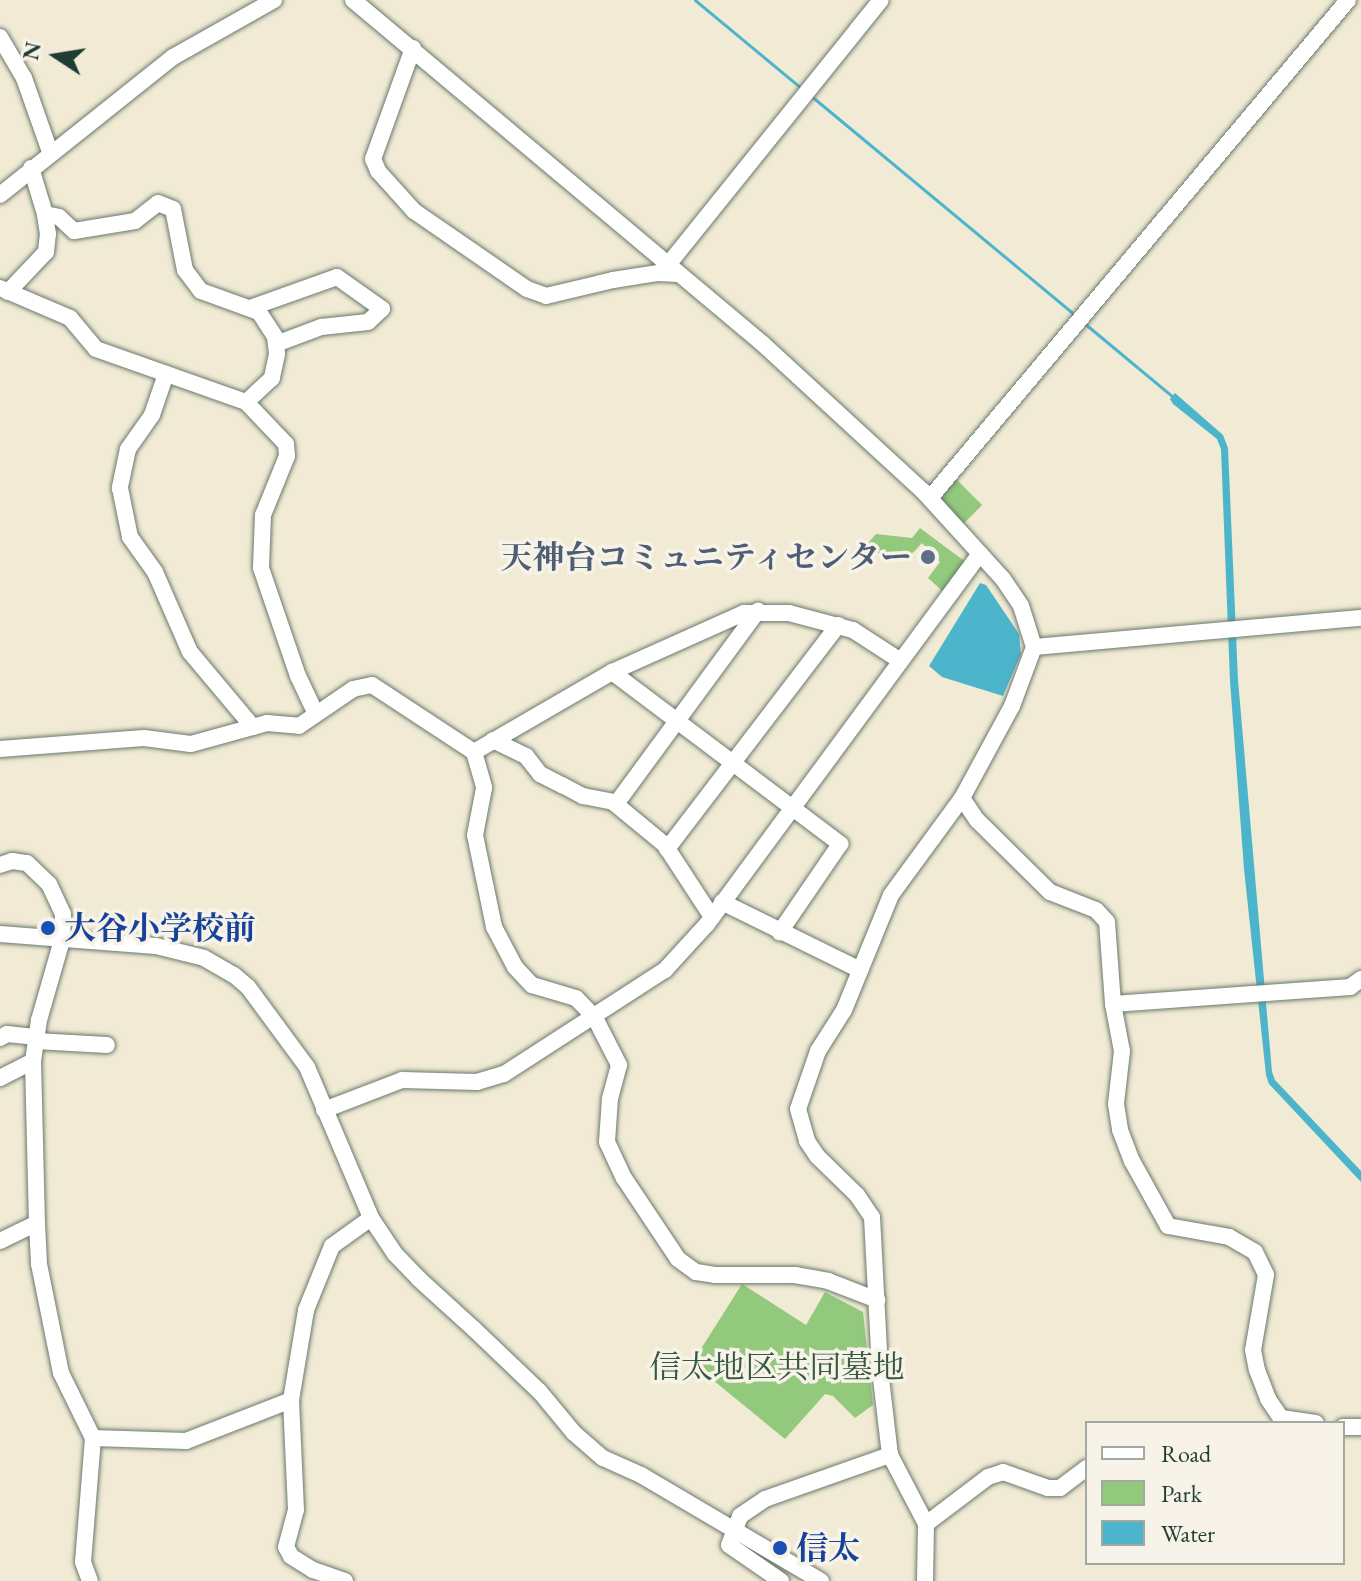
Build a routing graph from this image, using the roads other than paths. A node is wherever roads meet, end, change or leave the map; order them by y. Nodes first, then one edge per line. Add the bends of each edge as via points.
1 (274, 0) edge
2 (353, 0) edge
3 (881, 0) edge
4 (1348, 0) edge
5 (0, 37) edge
6 (413, 48) junction
7 (50, 152) junction
8 (31, 168) junction
9 (0, 195) edge
10 (45, 214) junction
11 (672, 270) junction
12 (4, 290) edge
13 (250, 308) junction
14 (276, 344) junction
15 (166, 374) junction
16 (246, 402) junction
17 (930, 498) junction
18 (980, 554) junction
19 (758, 611) junction
20 (1361, 618) edge
21 (838, 625) junction
22 (1034, 647) junction
23 (899, 660) junction
24 (612, 672) junction
25 (316, 714) junction
26 (677, 721) junction
27 (253, 727) junction
28 (493, 740) junction
29 (0, 749) edge
30 (474, 752) junction
31 (733, 763) junction
32 (962, 798) junction
33 (616, 804) junction
34 (791, 806) junction
35 (667, 849) junction
36 (0, 865) edge
37 (722, 902) junction
38 (712, 917) junction
39 (780, 932) junction
40 (0, 934) edge
41 (62, 940) junction
42 (860, 970) junction
43 (1361, 979) edge
44 (1113, 1004) junction
45 (595, 1018) junction
46 (0, 1038) edge
47 (36, 1039) junction
48 (107, 1045) dead end
49 (33, 1061) junction
50 (0, 1078) edge
51 (324, 1110) junction
52 (371, 1218) junction
53 (37, 1223) junction
54 (0, 1241) edge
55 (877, 1300) junction
56 (291, 1400) junction
57 (1279, 1421) edge
58 (93, 1438) junction
59 (890, 1455) junction
60 (1085, 1469) edge
61 (926, 1524) junction
62 (732, 1529) junction
63 (90, 1581) edge
64 (345, 1581) edge
65 (781, 1581) edge
66 (821, 1581) edge
67 (925, 1581) edge

1 - 7 street via 173,57
2 - 6 street
3 - 11 street
4 - 17 street
5 - 7 street via 24,78
6 - 11 street
6 - 11 street via 373,159 414,211 514,281 546,296
7 - 8 street
8 - 9 street
8 - 10 street
10 - 12 street via 46,252
10 - 13 street via 59,217 74,231 87,231 135,221 158,203 173,209 185,270 201,291
11 - 17 street via 699,287
12 - 15 street via 70,318 96,349
13 - 14 street via 269,323
13 - 14 street via 337,277 382,309 368,322 321,327
14 - 16 street via 272,378
15 - 16 street
15 - 27 street via 152,415 128,449 120,488 130,537 155,572 190,652
16 - 25 street via 286,444 287,456 263,515 261,568
17 - 18 street
18 - 22 street via 1021,606
18 - 23 street
19 - 21 street
19 - 24 street via 714,624
19 - 26 street
20 - 22 street
21 - 23 street
21 - 31 street
22 - 32 street via 1012,706
23 - 34 street
24 - 26 street
24 - 28 street
25 - 27 street via 299,726
25 - 30 street via 353,689 372,685
26 - 31 street
26 - 33 street
27 - 29 street via 191,744 144,738
28 - 30 street
28 - 33 street via 526,756 540,774 583,796
30 - 45 street via 484,788 475,835 494,927 515,967 532,985 576,998
31 - 34 street
31 - 35 street
32 - 42 street via 891,895
32 - 44 street via 977,820 1050,892 1096,910 1107,922
33 - 35 street
34 - 37 street
34 - 39 street via 840,844
35 - 38 street
36 - 41 street via 27,863 49,884 63,914
37 - 38 street
37 - 39 street
38 - 45 street via 665,970
39 - 42 street
40 - 41 street
41 - 47 street
41 - 51 street via 184,951 234,975 307,1067
42 - 55 street via 844,1010 818,1051 798,1109 817,1156 872,1217
43 - 44 street via 1350,987
44 - 57 street via 1122,1051 1116,1104 1120,1130 1168,1226 1229,1237 1255,1252 1266,1275 1253,1350
45 - 51 street via 491,1079 402,1080
45 - 55 street via 619,1065 607,1142 624,1178 678,1259 696,1272 795,1275
46 - 47 street via 7,1034
47 - 48 street
47 - 49 street
49 - 50 street
49 - 53 street
51 - 52 street
52 - 56 street via 332,1246 306,1310
52 - 62 street via 395,1254 603,1458
53 - 54 street
53 - 58 street via 39,1264 61,1373
55 - 59 street
56 - 58 street via 186,1441
56 - 64 street via 296,1510 286,1547 313,1570
58 - 63 street via 83,1562
59 - 61 street
59 - 62 street via 765,1499 740,1516
60 - 61 street via 1060,1488 1003,1472 988,1477
61 - 67 street
62 - 65 street via 729,1545 747,1568
62 - 66 street

